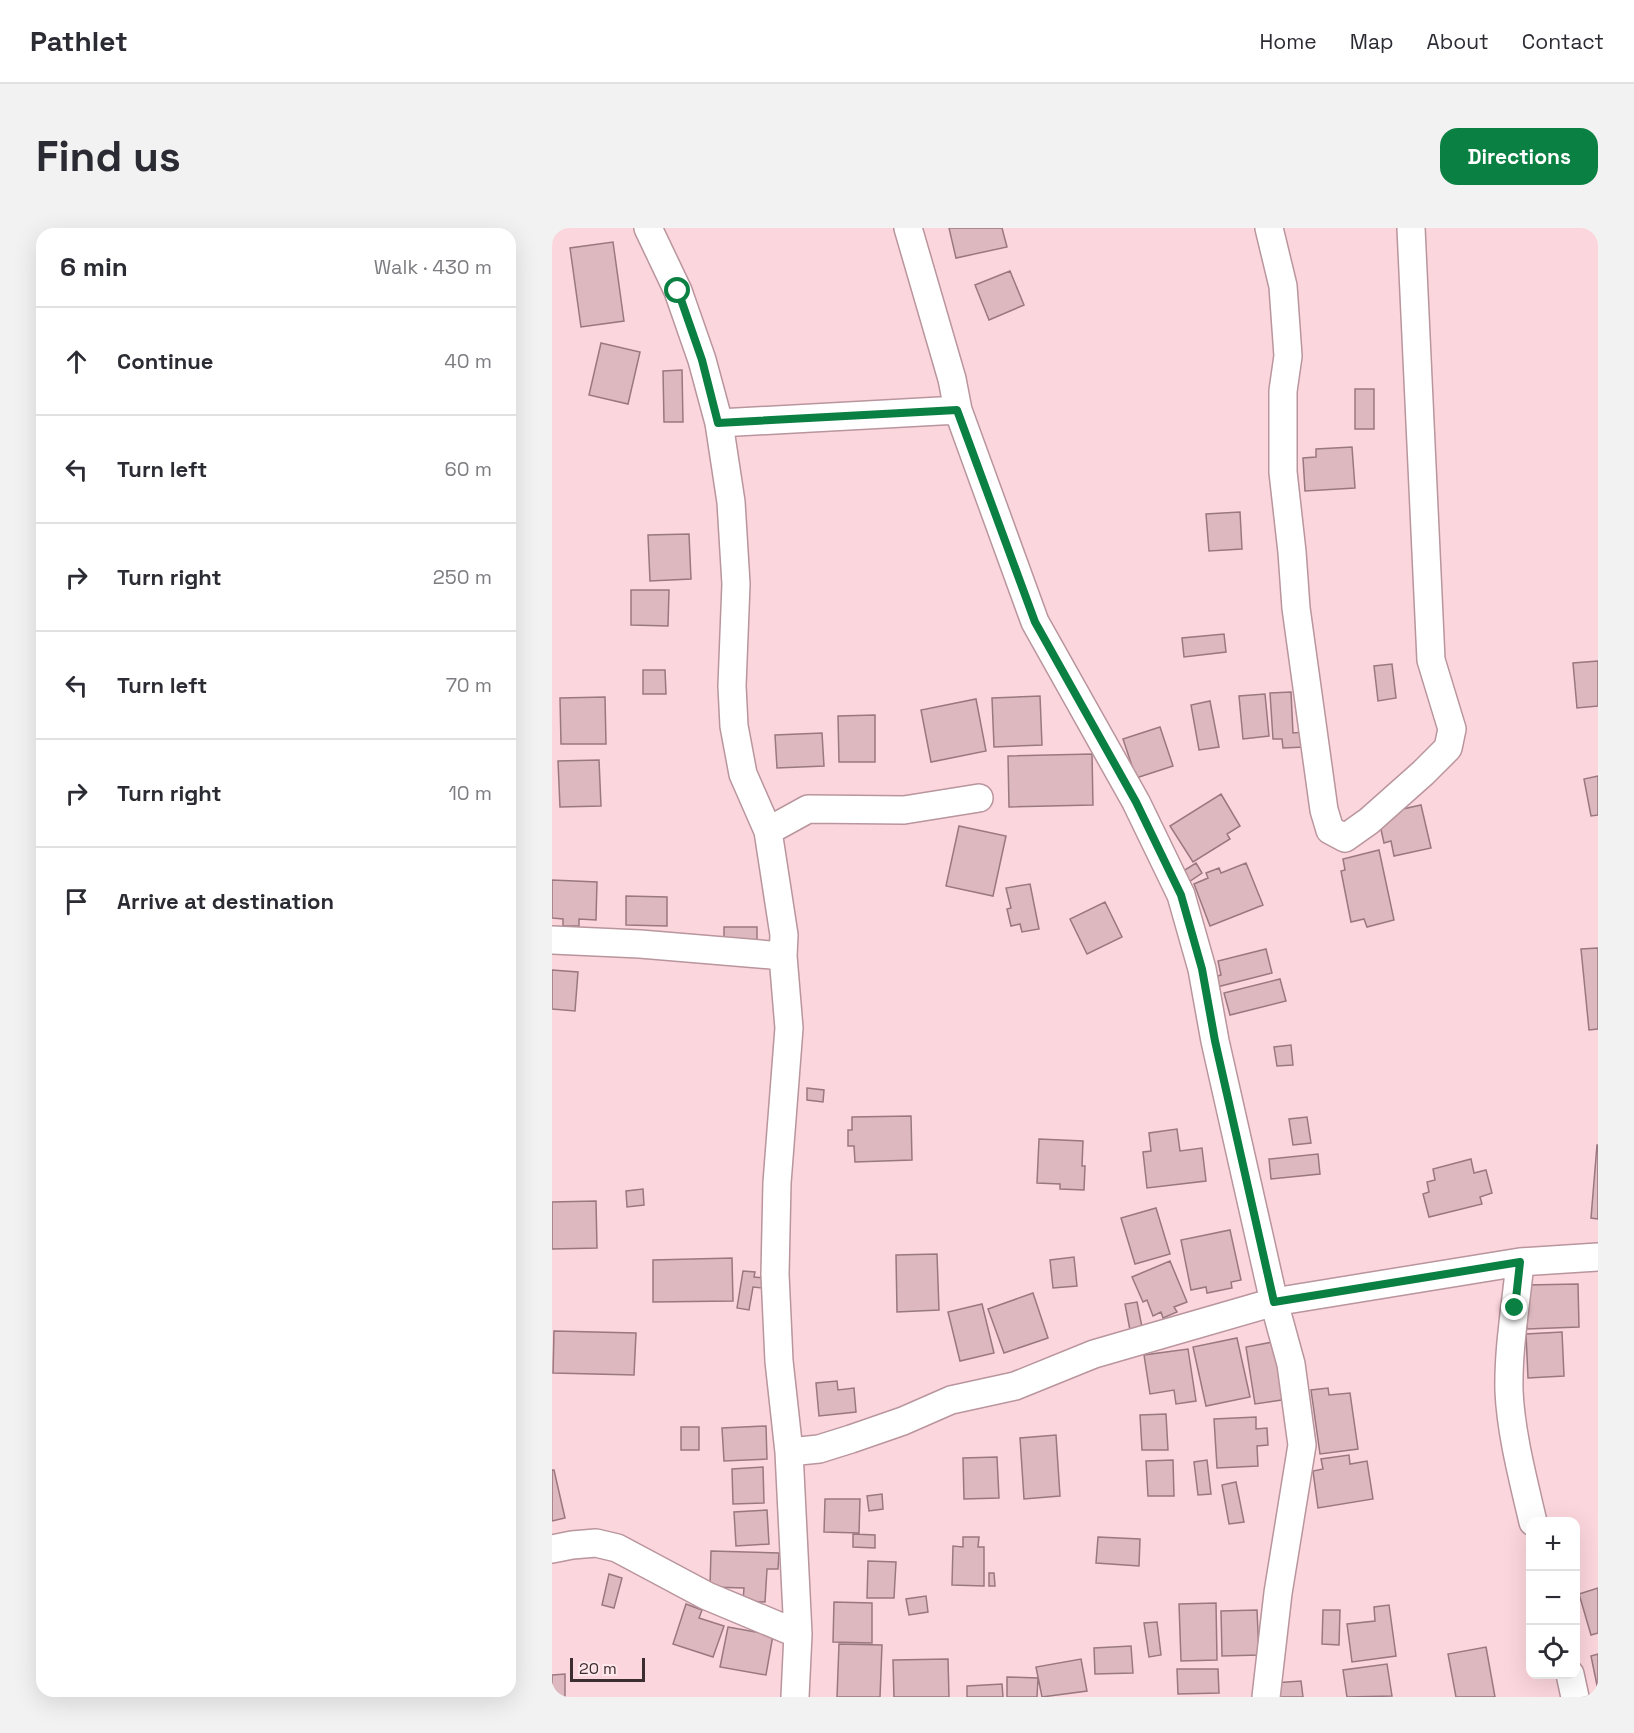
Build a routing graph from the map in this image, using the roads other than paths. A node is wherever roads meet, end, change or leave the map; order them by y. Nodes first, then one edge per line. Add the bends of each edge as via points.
1 (648, 228) edge
2 (908, 228) edge
3 (1269, 228) edge
4 (1411, 228) edge
5 (957, 410) junction
6 (718, 423) junction
7 (979, 798) dead end
8 (768, 831) junction
9 (552, 940) edge
10 (783, 957) junction
11 (1598, 1257) edge
12 (1520, 1262) junction
13 (1274, 1302) junction
14 (789, 1452) junction
15 (1532, 1517) edge
16 (552, 1549) edge
17 (798, 1634) junction
18 (1571, 1679) edge
19 (795, 1697) edge
20 (1266, 1697) edge
21 (1575, 1697) edge

1 - 6 street via 678,291
2 - 5 street via 952,379
3 - 4 street via 1283,286 1287,333 1283,472 1296,608 1324,810 1330,830 1345,838 1448,748 1452,729 1431,660
5 - 6 street
5 - 13 street via 1035,622 1136,802 1181,895 1202,969
6 - 8 street via 731,502 736,584 734,726 743,774
7 - 8 street via 904,810 808,809
8 - 10 street via 784,935
9 - 10 street
10 - 14 street via 789,1028 777,1183 775,1274
11 - 12 street
12 - 13 street
12 - 15 street via 1509,1391
13 - 14 street via 1094,1354 1015,1386 951,1400 819,1449
13 - 20 street via 1292,1364 1302,1445
14 - 17 street
16 - 17 street via 596,1543 617,1548 707,1596
17 - 19 street
18 - 21 street

